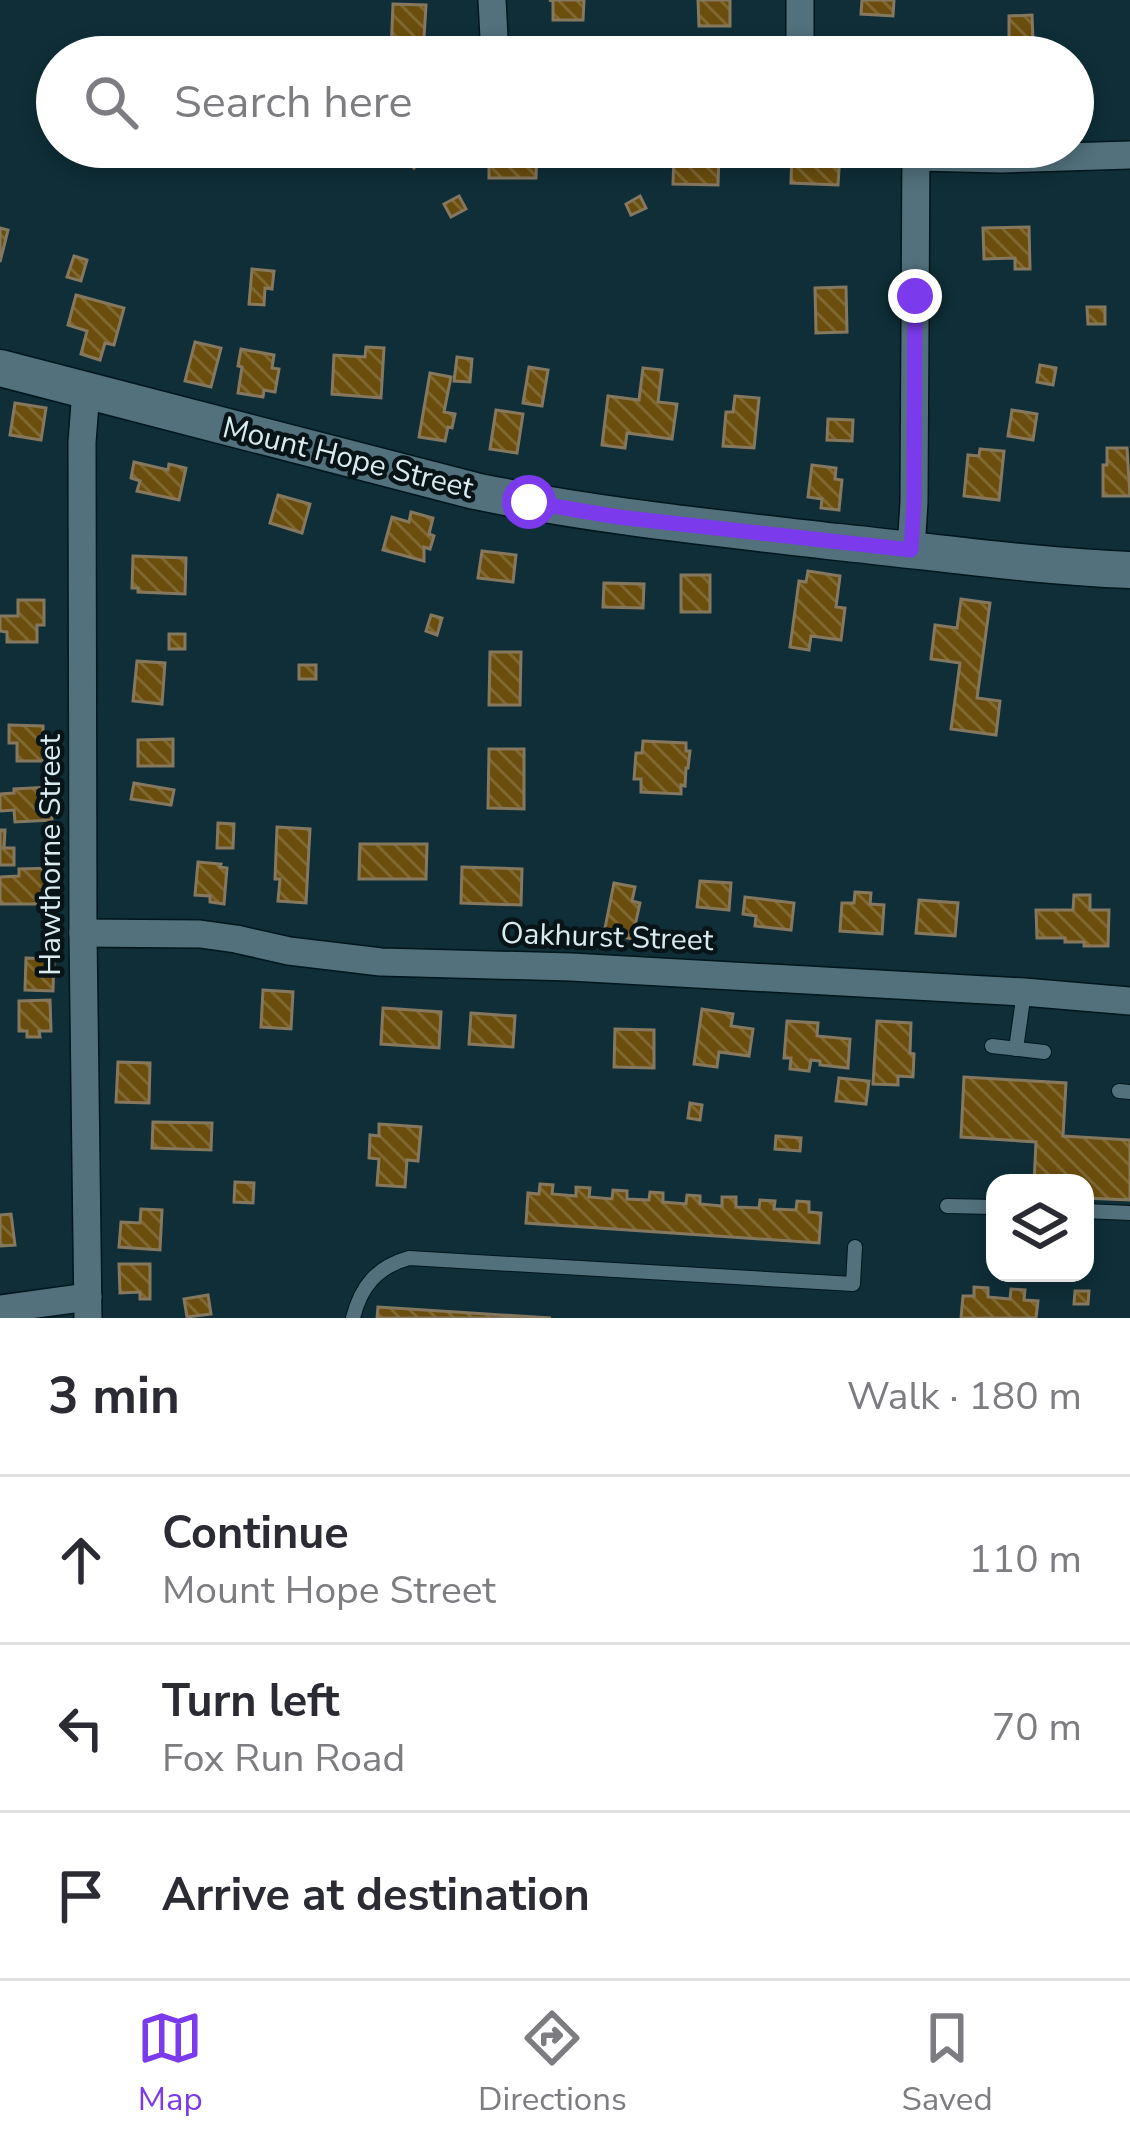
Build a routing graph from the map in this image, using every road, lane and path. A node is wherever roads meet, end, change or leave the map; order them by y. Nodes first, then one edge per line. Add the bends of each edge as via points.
1 (492, 0) edge
2 (800, 0) edge
3 (494, 36) edge
4 (800, 36) edge
5 (1130, 155) edge
6 (1094, 156) edge
7 (916, 168) edge
8 (0, 368) edge
9 (86, 391) junction
10 (911, 550) junction
11 (1130, 570) edge
12 (83, 933) junction
13 (1024, 992) junction
14 (1130, 1001) edge
15 (992, 1046) dead end
16 (1016, 1048) junction
17 (1044, 1052) dead end
18 (947, 1206) dead end
19 (986, 1207) edge
20 (1094, 1212) edge
21 (1130, 1214) edge
22 (855, 1247) dead end
23 (88, 1308) edge
24 (0, 1309) edge
25 (353, 1318) edge

1 - 3 street
2 - 4 street
5 - 6 street
7 - 10 street
8 - 9 street, Mount Hope Street
9 - 10 street, Mount Hope Street via 529,502
9 - 12 street, Hawthorne Street
10 - 11 street, Mount Hope Street
12 - 13 street, Oakhurst Street via 200,934 381,962
12 - 23 street, Hawthorne Street
13 - 14 street, Oakhurst Street
13 - 16 lane
15 - 16 lane
16 - 17 lane
18 - 19 lane
20 - 21 lane
22 - 25 lane via 853,1283 409,1258 376,1274
23 - 24 street

